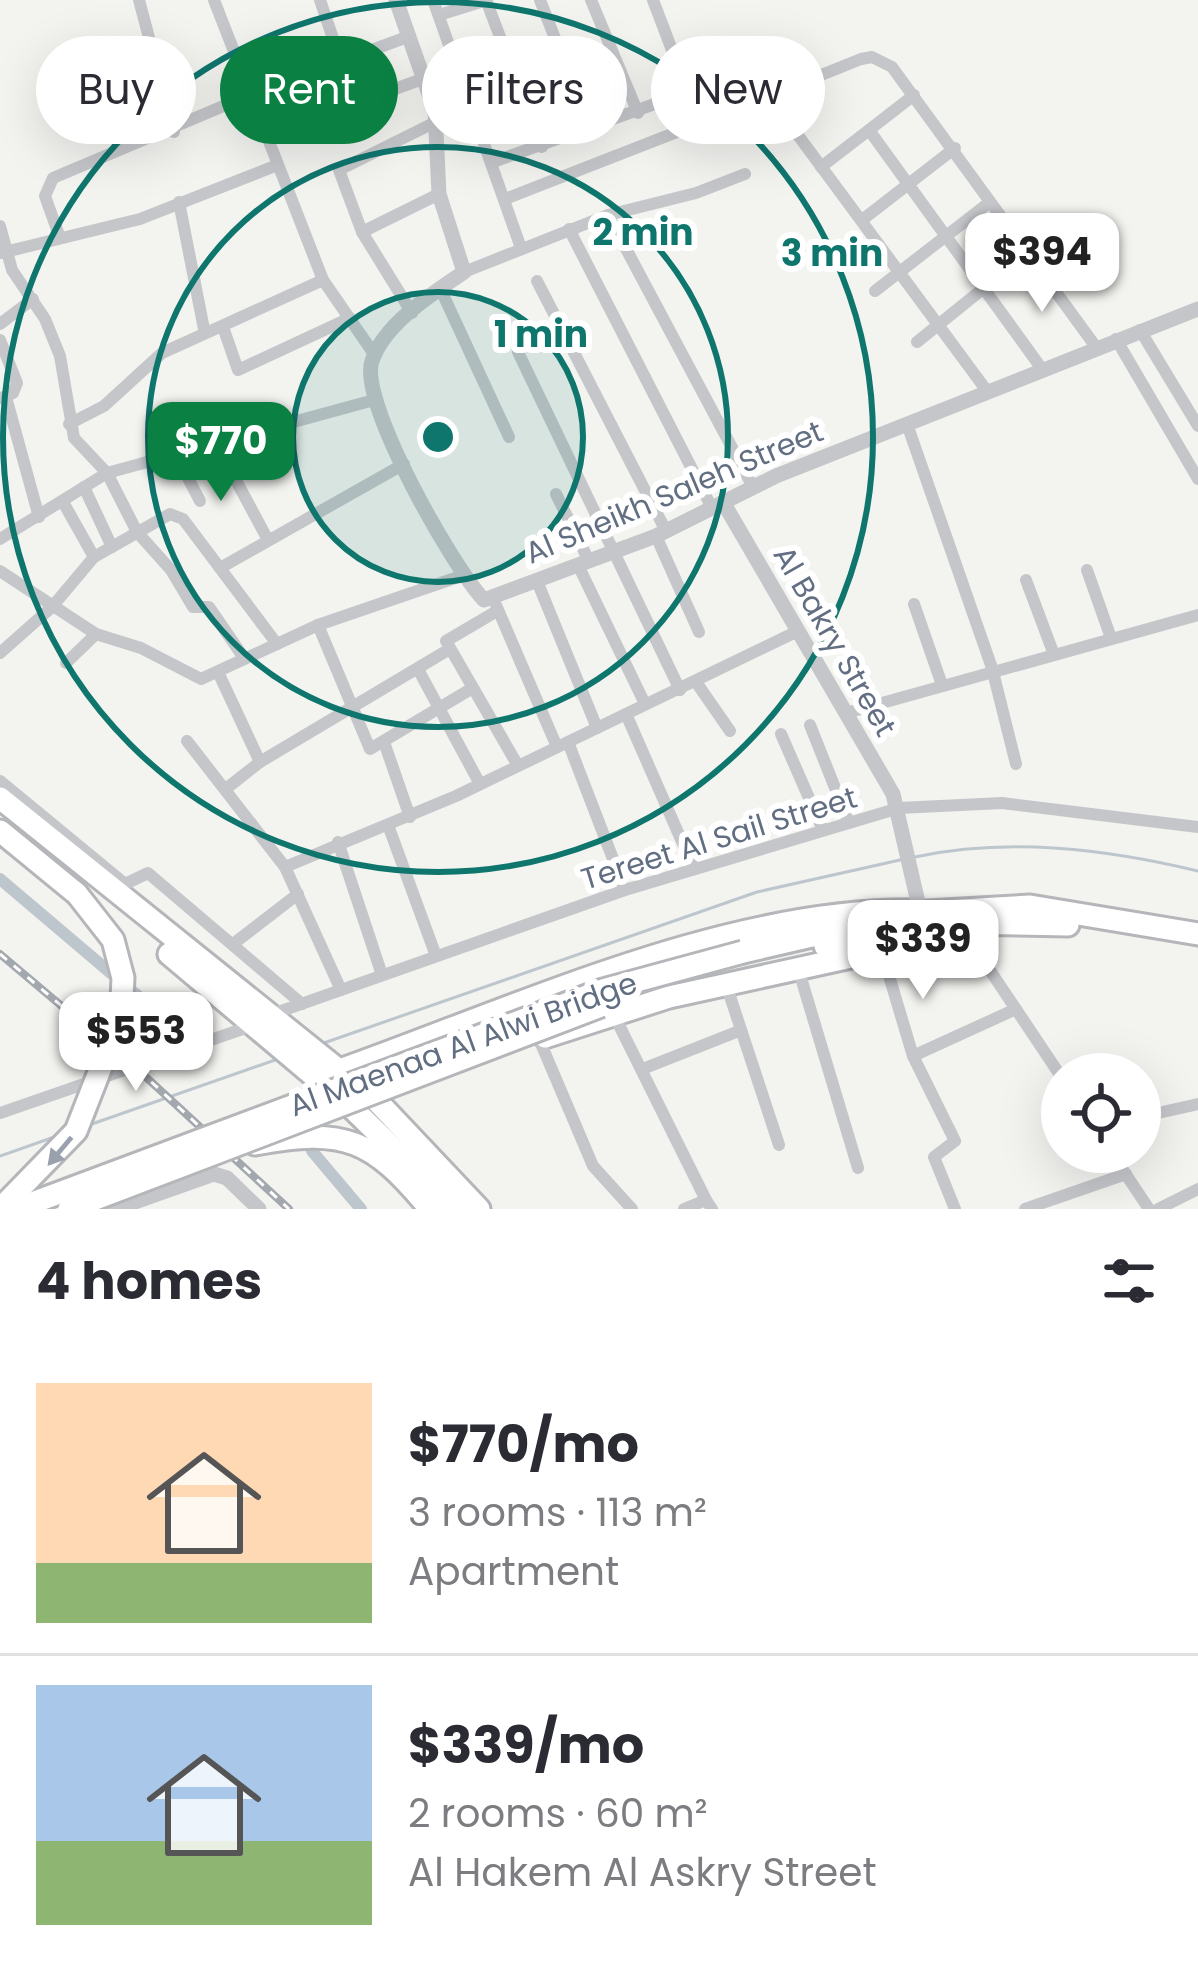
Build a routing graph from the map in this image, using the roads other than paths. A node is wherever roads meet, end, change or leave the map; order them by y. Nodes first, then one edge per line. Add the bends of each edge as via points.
1 (140, 0) edge
2 (214, 0) edge
3 (320, 0) edge
4 (396, 0) edge
5 (433, 0) edge
6 (487, 0) edge
7 (540, 0) edge
8 (591, 0) edge
9 (652, 0) edge
10 (439, 15) junction
11 (149, 36) edge
12 (229, 36) edge
13 (332, 36) edge
14 (410, 36) junction
15 (447, 36) edge
16 (554, 36) edge
17 (666, 36) edge
18 (398, 41) edge
19 (422, 70) edge
20 (825, 75) edge
21 (914, 95) junction
22 (651, 108) edge
23 (638, 113) junction
24 (627, 117) edge
25 (869, 130) junction
26 (422, 131) edge
27 (651, 142) edge
28 (142, 144) edge
29 (271, 144) edge
30 (438, 144) edge
31 (486, 144) edge
32 (551, 144) edge
33 (804, 144) edge
34 (542, 147) junction
35 (955, 148) junction
36 (493, 162) junction
37 (275, 166) junction
38 (821, 167) junction
39 (745, 174) dead end
40 (908, 184) junction
41 (439, 194) junction
42 (506, 199) junction
43 (179, 202) junction
44 (990, 202) junction
45 (608, 215) junction
46 (862, 220) junction
47 (0, 226) edge
48 (569, 229) junction
49 (362, 232) junction
50 (944, 236) junction
51 (60, 238) junction
52 (521, 248) junction
53 (3, 252) edge
54 (1026, 254) junction
55 (900, 270) junction
56 (464, 272) junction
57 (323, 280) junction
58 (537, 281) dead end
59 (440, 288) junction
60 (983, 288) junction
61 (875, 291) dead end
62 (33, 299) junction
63 (1198, 309) edge
64 (412, 313) junction
65 (350, 319) junction
66 (0, 324) edge
67 (939, 324) junction
68 (223, 327) junction
69 (204, 329) junction
70 (1140, 330) junction
71 (1116, 339) junction
72 (0, 340) edge
73 (916, 342) dead end
74 (1096, 347) junction
75 (518, 352) dead end
76 (374, 354) junction
77 (1042, 369) junction
78 (987, 392) junction
79 (3, 398) edge
80 (374, 400) junction
81 (70, 424) junction
82 (907, 424) junction
83 (1198, 426) edge
84 (509, 437) dead end
85 (217, 445) junction
86 (177, 457) junction
87 (404, 464) junction
88 (107, 473) junction
89 (1198, 479) edge
90 (753, 487) junction
91 (84, 488) junction
92 (556, 494) dead end
93 (200, 501) dead end
94 (63, 502) junction
95 (718, 505) junction
96 (39, 517) junction
97 (137, 532) junction
98 (661, 533) junction
99 (0, 539) edge
100 (268, 540) junction
101 (112, 547) junction
102 (613, 552) junction
103 (94, 557) junction
104 (584, 563) junction
105 (220, 568) junction
106 (1087, 570) dead end
107 (0, 571) edge
108 (464, 575) junction
109 (1026, 580) dead end
110 (537, 581) junction
111 (495, 604) junction
112 (914, 604) dead end
113 (52, 607) junction
114 (250, 607) junction
115 (1198, 615) edge
116 (220, 622) junction
117 (318, 625) junction
118 (798, 631) junction
119 (700, 632) dead end
120 (96, 634) junction
121 (1111, 638) junction
122 (277, 644) junction
123 (448, 650) junction
124 (1053, 652) junction
125 (0, 653) edge
126 (244, 658) junction
127 (66, 663) dead end
128 (992, 668) junction
129 (418, 671) junction
130 (218, 672) junction
131 (696, 682) junction
132 (941, 682) junction
133 (471, 689) junction
134 (680, 690) junction
135 (645, 704) junction
136 (440, 709) junction
137 (353, 710) junction
138 (846, 713) junction
139 (626, 714) junction
140 (810, 725) dead end
141 (597, 728) junction
142 (730, 731) dead end
143 (781, 734) dead end
144 (187, 741) dead end
145 (384, 742) junction
146 (562, 744) junction
147 (260, 762) junction
148 (517, 764) junction
149 (1016, 764) dead end
150 (0, 781) edge
151 (480, 784) junction
152 (227, 788) junction
153 (0, 798) edge
154 (0, 815) edge
155 (902, 816) junction
156 (410, 818) junction
157 (849, 823) junction
158 (388, 825) junction
159 (1198, 827) edge
160 (0, 830) edge
161 (823, 830) junction
162 (338, 842) junction
163 (285, 867) junction
164 (694, 869) junction
165 (625, 890) junction
166 (298, 894) junction
167 (920, 910) junction
168 (958, 923) junction
169 (1198, 934) edge
170 (233, 944) junction
171 (1198, 948) edge
172 (881, 949) junction
173 (436, 956) junction
174 (744, 958) junction
175 (798, 968) junction
176 (382, 975) junction
177 (726, 984) junction
178 (341, 990) junction
179 (302, 1004) junction
180 (1016, 1009) junction
181 (614, 1015) junction
182 (263, 1020) junction
183 (739, 1031) junction
184 (539, 1039) junction
185 (1045, 1053) edge
186 (914, 1055) junction
187 (645, 1068) junction
188 (331, 1075) junction
189 (376, 1100) junction
190 (1198, 1104) edge
191 (353, 1109) junction
192 (1161, 1112) edge
193 (0, 1113) edge
194 (779, 1144) dead end
195 (237, 1147) junction
196 (858, 1168) dead end
197 (1126, 1174) joint
198 (1198, 1189) edge
199 (709, 1204) edge
200 (477, 1208) edge
201 (0, 1209) edge
202 (16, 1209) edge
203 (69, 1209) edge
204 (115, 1209) edge
205 (259, 1209) edge
206 (430, 1209) edge
207 (632, 1209) edge
208 (684, 1209) edge
209 (955, 1209) edge
210 (1025, 1209) edge
211 (1154, 1209) edge

1 - 11 street
2 - 12 street
3 - 13 street
4 - 14 street
5 - 10 street
6 - 10 street
6 - 34 street
7 - 16 street
8 - 23 street
9 - 17 street
10 - 15 street
14 - 18 street
14 - 19 street
20 - 21 street via 872,57 892,67
21 - 25 street
21 - 35 street
22 - 23 street
23 - 24 street
25 - 38 street
25 - 40 street
26 - 49 street via 339,170
27 - 42 street
28 - 51 street via 53,178 45,196
29 - 37 street
30 - 41 street
31 - 36 street
32 - 34 street
33 - 38 street
34 - 36 street
35 - 40 street
35 - 44 street
36 - 42 street
37 - 43 street
37 - 57 street
38 - 46 street
39 - 45 street
40 - 46 street
40 - 50 street
41 - 49 street
41 - 56 street
42 - 52 street
43 - 51 street
43 - 69 street
44 - 50 street
44 - 54 street
45 - 48 street
45 - 90 street
46 - 55 street
47 - 53 street
48 - 52 street
48 - 95 street
49 - 64 street
50 - 55 street
50 - 60 street
51 - 53 street
52 - 56 street
53 - 62 street
54 - 60 street
54 - 74 street
55 - 61 street
55 - 67 street
56 - 59 street
57 - 65 street
57 - 68 street
58 - 98 street
59 - 64 street
59 - 84 street
60 - 67 street
60 - 77 street
62 - 66 street
62 - 81 street via 60,356
63 - 70 street, Al Sheikh Saleh Street
64 - 76 street
65 - 68 street via 238,370
65 - 76 street
67 - 73 street
67 - 78 street
68 - 69 street
69 - 81 street
70 - 71 street, Al Sheikh Saleh Street
70 - 83 street
71 - 74 street, Al Sheikh Saleh Street
71 - 89 street
72 - 79 street via 17,382
74 - 77 street, Al Sheikh Saleh Street
75 - 102 street
76 - 80 street
77 - 78 street, Al Sheikh Saleh Street
78 - 82 street, Al Sheikh Saleh Street
79 - 96 street
80 - 85 street
80 - 87 street
81 - 88 street via 78,445
82 - 90 street, Al Sheikh Saleh Street
82 - 128 street
85 - 86 street
85 - 100 street
86 - 88 street
86 - 93 street
87 - 100 street
87 - 108 street
88 - 91 street
88 - 97 street
90 - 95 street, Al Sheikh Saleh Street
91 - 94 street
91 - 101 street
92 - 104 street
94 - 96 street
94 - 103 street
95 - 98 street, Al Sheikh Saleh Street
95 - 118 street, Al Bakry Street
96 - 99 street
97 - 101 street
97 - 105 street via 176,514
97 - 116 street via 193,607 209,607
98 - 102 street, Al Sheikh Saleh Street
98 - 119 street
100 - 105 street
101 - 103 street
102 - 104 street, Al Sheikh Saleh Street
102 - 134 street
103 - 113 street
104 - 110 street, Al Sheikh Saleh Street
104 - 135 street
105 - 114 street
106 - 121 street
107 - 113 street
108 - 111 street
108 - 117 street
109 - 124 street
110 - 111 street, Al Sheikh Saleh Street
110 - 141 street
111 - 123 street via 448,635
111 - 146 street
112 - 132 street
113 - 120 street
113 - 125 street
114 - 116 street
114 - 122 street
115 - 121 street
116 - 126 street
117 - 122 street
117 - 137 street
118 - 131 street
118 - 138 street, Al Bakry Street
120 - 127 street
120 - 130 street via 191,676
121 - 124 street
122 - 126 street
123 - 129 street
123 - 133 street
124 - 128 street
126 - 130 street
128 - 132 street
128 - 149 street
129 - 136 street
129 - 137 street
130 - 147 street
131 - 134 street
131 - 142 street
132 - 138 street
133 - 136 street
133 - 148 street
134 - 135 street
135 - 139 street
136 - 145 street
136 - 151 street
137 - 145 street via 370,749
137 - 147 street
138 - 155 street, Al Bakry Street
139 - 141 street
139 - 164 street
140 - 157 street
141 - 146 street
143 - 161 street
144 - 152 street
145 - 156 street
146 - 148 street
146 - 165 street
147 - 152 street
148 - 151 street
150 - 170 street via 125,884 148,873
151 - 156 street
152 - 163 street
153 - 182 highway
154 - 182 highway
155 - 157 street, Tereet Al Sail Street
155 - 159 street, Tereet Al Sail Street via 1002,803
155 - 167 street, Al Bakry Street
156 - 158 street
157 - 161 street, Tereet Al Sail Street
158 - 162 street
158 - 173 street
160 -> 201 highway, bridge via 104,923 119,958 121,1016 76,1131
161 - 164 street, Tereet Al Sail Street
162 - 163 street
162 - 176 street
163 - 166 street
164 - 165 street, Tereet Al Sail Street
165 - 173 street, Tereet Al Sail Street
166 - 170 street
166 - 178 street
167 - 169 highway via 1030,907
167 - 174 highway, Al Maenaa Al Alwi Bridge
167 - 188 highway via 849,914 709,941
168 - 171 highway via 1069,925
168 - 172 highway via 943,936
168 - 174 highway, Al Maenaa Al Alwi Bridge
168 - 180 street
170 - 179 street
172 - 175 highway
172 - 186 street
173 - 176 street, Tereet Al Sail Street
174 - 195 highway, Al Maenaa Al Alwi Bridge, bridge
174 - 202 highway, Al Maenaa Al Alwi Bridge, bridge via 586,996
175 - 177 highway
175 - 196 street
176 - 178 street, Tereet Al Sail Street
177 - 181 highway
177 - 183 street
178 - 179 street, Tereet Al Sail Street
179 - 182 street, Tereet Al Sail Street
180 - 185 street
180 - 186 street
181 - 184 highway
181 - 187 street
182 - 188 highway
182 - 193 street, Tereet Al Sail Street
183 - 187 street
183 - 194 street
184 - 189 highway
184 - 207 street via 593,1166
186 - 209 street via 955,1141 934,1156
187 - 199 street via 667,1129
188 - 189 highway
188 - 191 highway
189 - 191 highway
189 - 200 highway
190 - 192 street
191 - 200 highway
195 - 203 highway, Al Maenaa Al Alwi Bridge, bridge
195 - 206 highway, bridge via 308,1134 347,1138 384,1158
197 - 210 street
197 - 211 street
198 - 211 street
199 - 208 street
204 - 205 street via 214,1174

